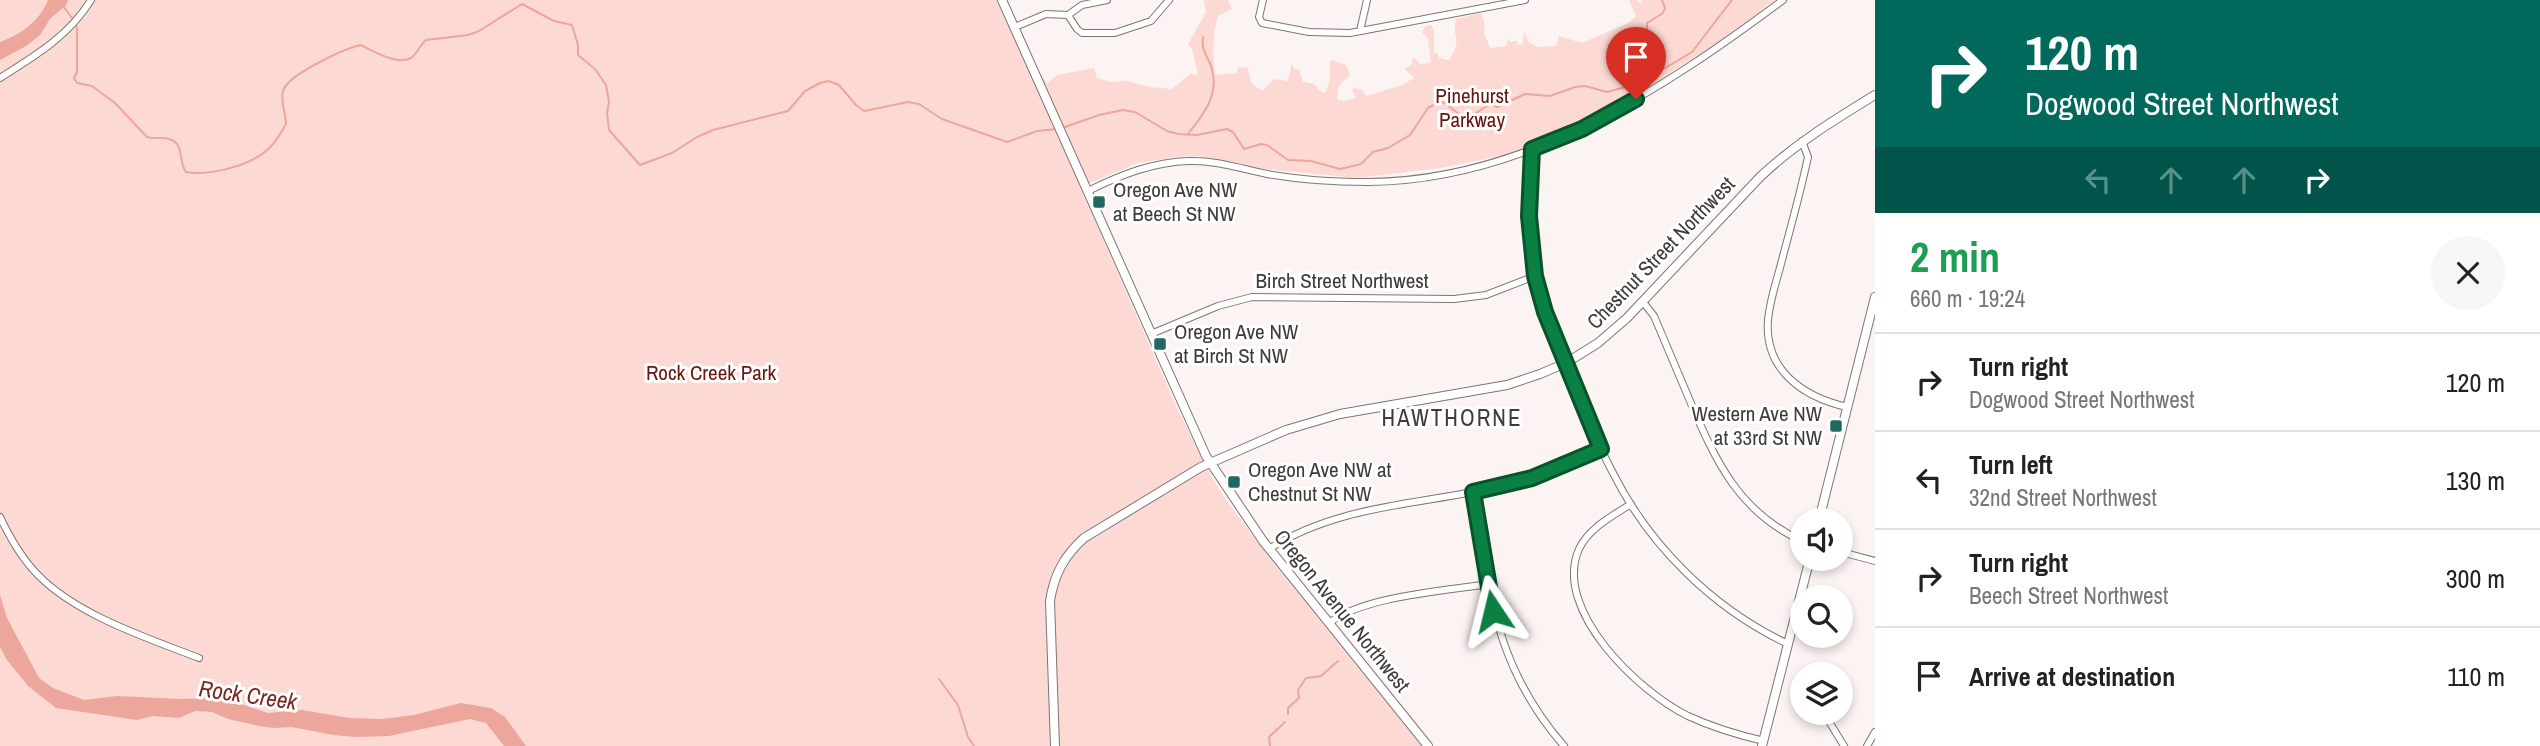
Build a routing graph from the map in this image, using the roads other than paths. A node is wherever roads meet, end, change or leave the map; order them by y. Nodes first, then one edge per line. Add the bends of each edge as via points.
1 (90, 0) edge
2 (1002, 0) edge
3 (1107, 0) edge
4 (1169, 0) edge
5 (1263, 0) edge
6 (1367, 0) edge
7 (1474, 0) edge
8 (1525, 0) edge
9 (1783, 0) edge
10 (1472, 10) junction
11 (1068, 15) junction
12 (1014, 27) junction
13 (1360, 31) junction
14 (0, 78) edge
15 (1875, 95) edge
16 (1802, 141) junction
17 (1532, 149) junction
18 (1088, 191) junction
19 (1535, 276) junction
20 (1875, 297) edge
21 (1643, 302) junction
22 (1151, 334) junction
23 (1566, 363) junction
24 (1847, 407) junction
25 (1601, 449) junction
26 (1211, 463) junction
27 (1473, 492) junction
28 (1631, 503) junction
29 (1822, 508) edge
30 (0, 516) edge
31 (1790, 534) edge
32 (1269, 549) junction
33 (1853, 555) edge
34 (1875, 561) edge
35 (1807, 571) edge
36 (1488, 584) junction
37 (1329, 623) junction
38 (1788, 644) junction
39 (199, 658) dead end
40 (1831, 725) edge
41 (1875, 733) edge
42 (1763, 743) edge
43 (1055, 746) edge
44 (1428, 746) edge
45 (1564, 746) edge
46 (1844, 746) edge
47 (1867, 746) edge

1 - 14 street via 67,30
2 - 12 street, Oregon Avenue Northwest
3 - 11 street via 1082,5
4 - 11 street via 1149,22 1115,33 1082,33
5 - 13 street via 1259,21 1316,33
6 - 13 street
7 - 10 street
8 - 10 street
9 - 17 street via 1722,46 1636,99 1582,129
10 - 13 street
11 - 12 street via 1051,13
12 - 18 street, Oregon Avenue Northwest
15 - 16 street, Chestnut Street Northwest
16 - 21 street, Chestnut Street Northwest via 1759,177
16 - 24 street via 1808,157 1769,313 1769,336 1777,361 1794,383 1816,398
17 - 18 street via 1466,169 1372,182 1307,179 1186,161 1138,170
17 - 19 street via 1529,216
18 - 22 street, Oregon Avenue Northwest
19 - 22 street, Birch Street Northwest via 1486,295 1454,299 1252,297
19 - 23 street
20 - 24 street
21 - 23 street, Chestnut Street Northwest via 1605,338
21 - 31 street via 1654,316 1707,443 1728,480 1762,516
22 - 26 street, Oregon Avenue Northwest
23 - 25 street
23 - 26 street, Chestnut Street Northwest via 1498,387 1320,419
24 - 29 street
25 - 27 street via 1540,475
25 - 28 street
26 - 32 street, Oregon Avenue Northwest
26 - 43 street, Chestnut Street Northwest via 1093,531 1061,565 1049,612
27 - 32 street via 1347,514
27 - 36 street
28 - 38 street via 1662,547 1707,591
28 - 42 street via 1592,531 1579,550 1575,586 1586,616 1618,662 1666,703
30 - 39 street via 22,556 61,594 128,630
32 - 37 street, Oregon Avenue Northwest
33 - 34 street
35 - 38 street
36 - 37 street via 1380,602
36 - 45 street via 1513,670
37 - 44 street, Oregon Avenue Northwest
38 - 42 street
40 - 46 street
41 - 47 street

